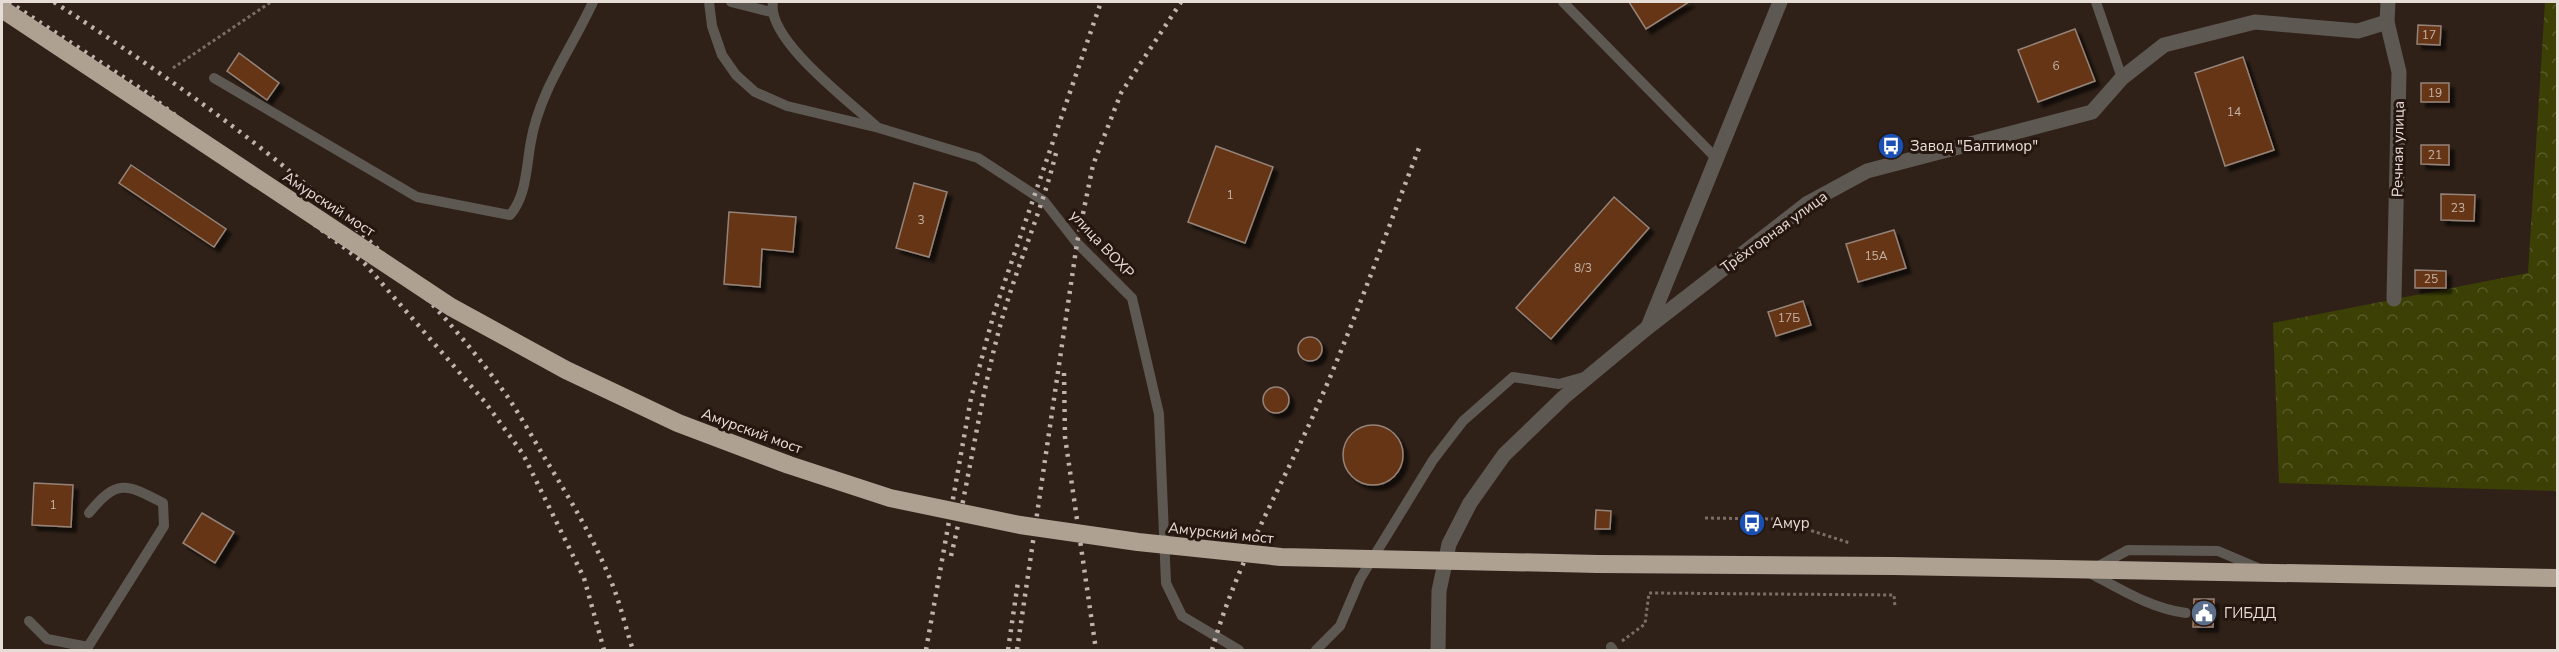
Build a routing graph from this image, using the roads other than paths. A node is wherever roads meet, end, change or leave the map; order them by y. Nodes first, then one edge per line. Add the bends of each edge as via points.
1 (593, 2) edge
2 (709, 2) edge
3 (731, 2) edge
4 (1563, 2) edge
5 (1780, 2) edge
6 (2096, 2) edge
7 (2388, 2) edge
8 (772, 7) edge
9 (2, 9) edge
10 (2387, 22) junction
11 (214, 78) dead end
12 (2122, 78) junction
13 (879, 128) junction
14 (1716, 158) junction
15 (2394, 299) dead end
16 (1647, 328) junction
17 (1590, 375) junction
18 (89, 513) dead end
19 (2087, 569) junction
20 (2558, 578) edge
21 (2186, 613) dead end
22 (29, 621) dead end
23 (87, 649) edge
24 (1239, 651) edge
25 (1316, 651) edge
26 (1437, 651) edge

1 - 11 lane via 542,99 521,202 510,215 417,196
2 - 13 lane, улица ВОХР via 722,55 754,92 787,105
3 - 8 lane
4 - 14 lane
5 - 14 street
6 - 12 lane
7 - 10 street, Речная улица
8 - 13 lane via 780,32 794,49
9 - 19 highway, Амурский мост, bridge via 451,307 566,370 678,423 890,498 1020,525 1138,543 1281,557
10 - 12 street, Трёхгорная улица via 2358,31 2255,22 2164,45
10 - 15 street, Речная улица via 2398,72
12 - 16 street, Трёхгорная улица via 2092,112 1893,163 1846,181 1808,203
13 - 24 lane, улица ВОХР via 978,158 1034,194 1132,298 1159,414 1166,583 1182,616
14 - 16 street
16 - 17 street, Трёхгорная улица
17 - 25 lane via 1559,384 1513,377 1463,421 1360,579 1340,626
17 - 26 street, Трёхгорная улица via 1504,455 1470,503 1449,544 1439,591
18 - 23 lane via 105,493 131,487 163,503 164,526
19 - 20 highway, Амурский мост
19 - 21 lane via 2151,604
22 - 23 lane via 47,639

